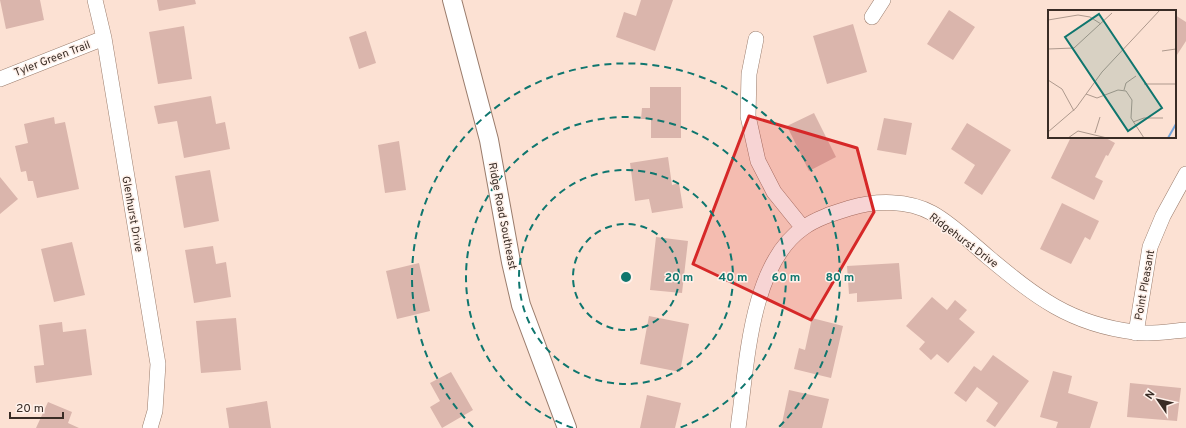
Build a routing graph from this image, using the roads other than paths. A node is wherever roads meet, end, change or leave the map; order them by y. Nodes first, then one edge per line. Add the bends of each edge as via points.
1 (95, 0) edge
2 (452, 0) edge
3 (883, 0) edge
4 (872, 17) dead end
5 (104, 38) junction
6 (756, 39) dead end
7 (0, 79) edge
8 (1186, 174) edge
9 (803, 228) junction
10 (1186, 330) edge
11 (1136, 333) junction
12 (150, 428) edge
13 (567, 428) edge
14 (738, 428) edge

1 - 5 street, Glenhurst Drive
2 - 13 street, Ridge Road Southeast via 487,133 521,305
3 - 4 street
5 - 7 street, Tyler Green Trail
5 - 12 street, Glenhurst Drive via 158,364 155,411
6 - 9 street via 749,74 748,116 758,161 774,192
8 - 11 street, Point Pleasant via 1163,216 1150,247
9 - 11 street, Ridgehurst Drive via 829,215 854,207 880,202 907,204 932,213 1043,301 1091,323
9 - 14 street, Ridgehurst Drive via 782,248 765,278 754,319
10 - 11 street, Ridgehurst Drive

